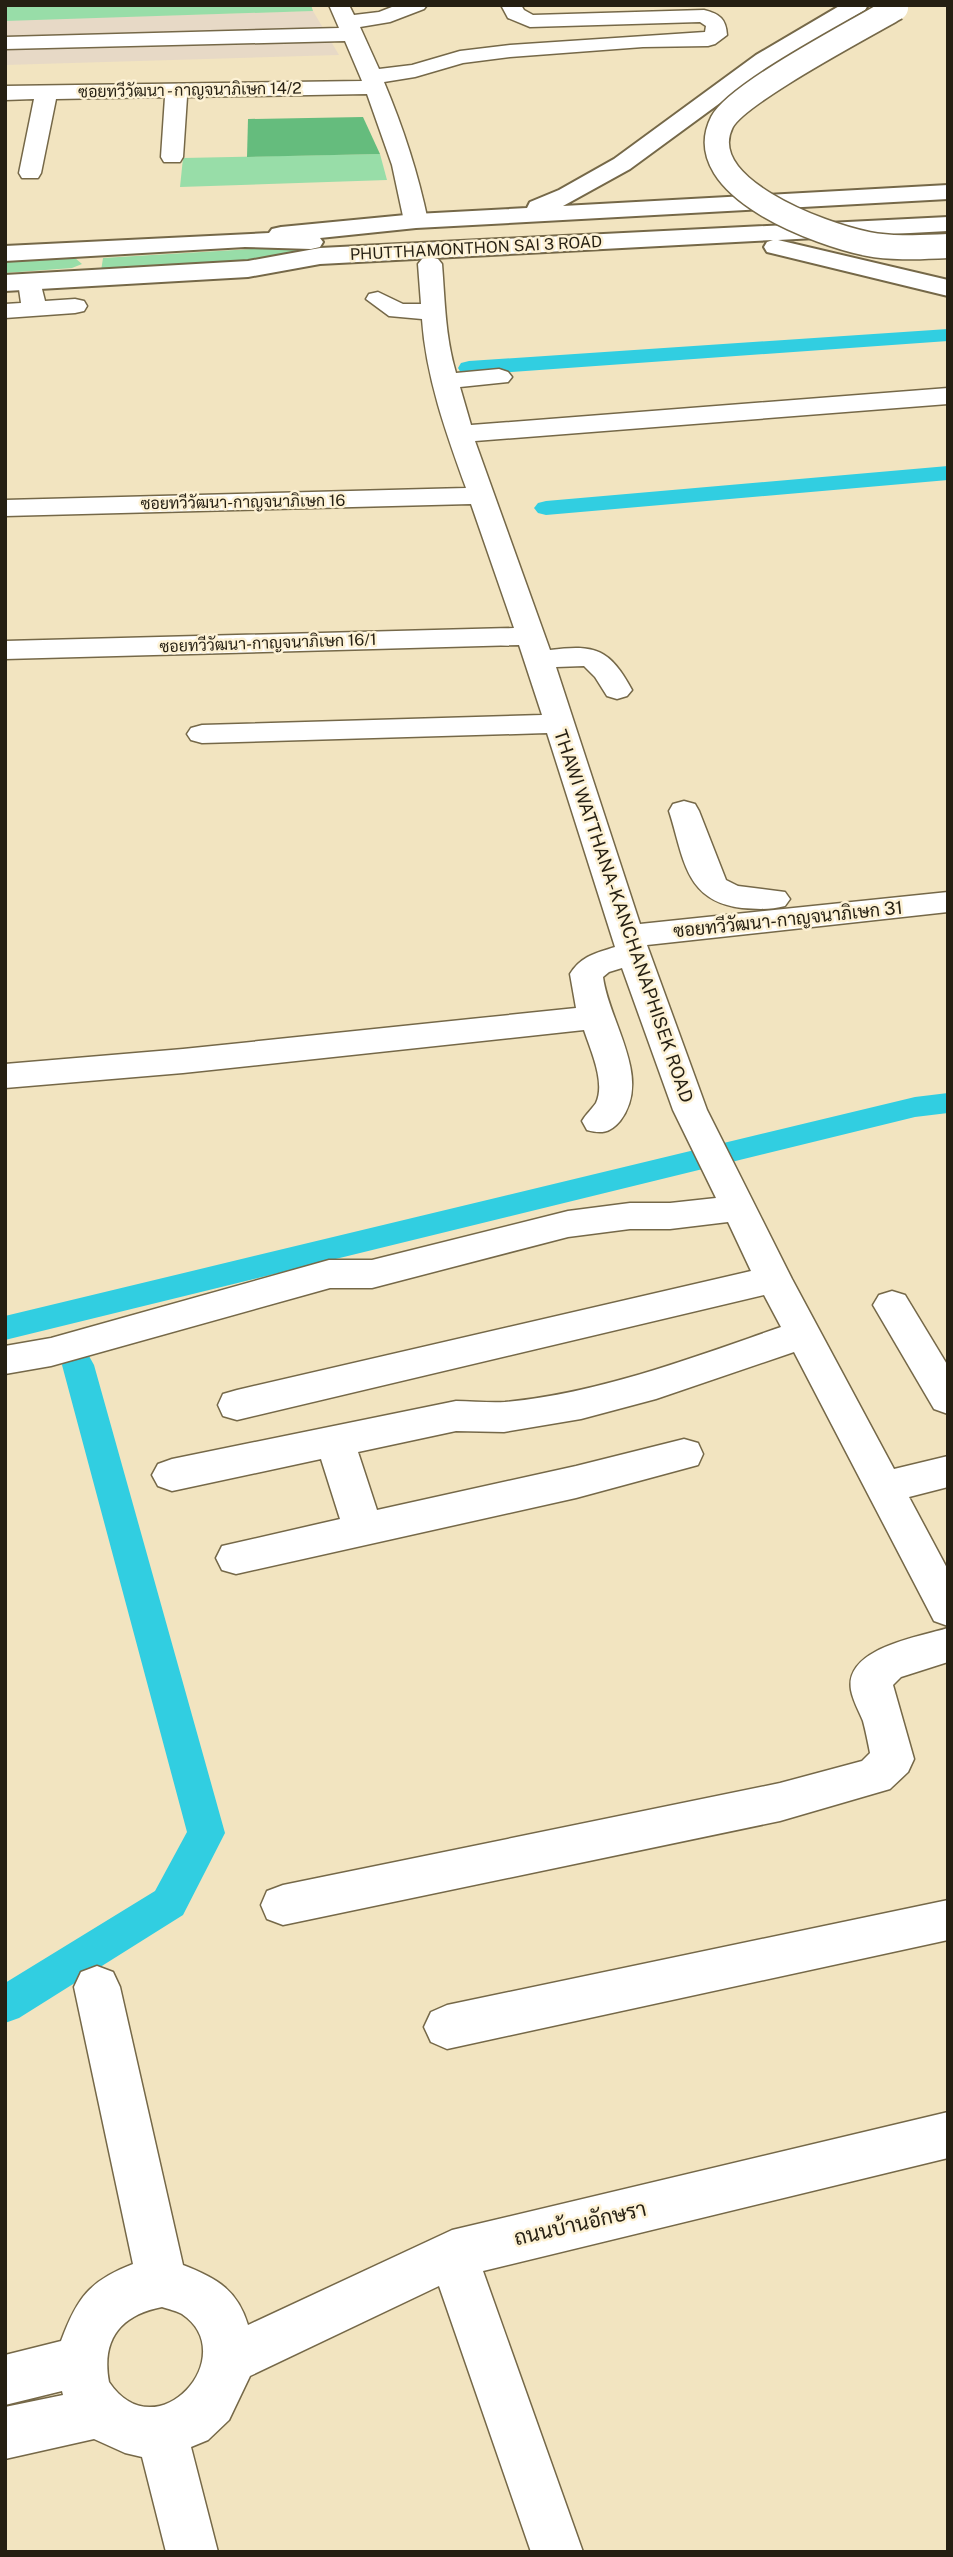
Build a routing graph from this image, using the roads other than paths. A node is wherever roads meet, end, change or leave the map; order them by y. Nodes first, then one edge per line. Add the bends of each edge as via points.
1 (417, 5) edge
2 (511, 5) edge
3 (857, 5) edge
4 (898, 6) edge
5 (346, 21) edge
6 (5, 43) edge
7 (373, 82) junction
8 (176, 91) junction
9 (46, 92) junction
10 (5, 93) edge
11 (172, 157) dead end
12 (30, 173) dead end
13 (948, 192) edge
14 (948, 208) edge
15 (514, 216) junction
16 (416, 221) junction
17 (948, 224) edge
18 (689, 229) junction
19 (948, 237) edge
20 (245, 240) junction
21 (948, 246) edge
22 (776, 247) junction
23 (75, 250) junction
24 (5, 254) edge
25 (846, 262) junction
26 (948, 262) edge
27 (430, 264) junction
28 (248, 269) junction
29 (74, 279) junction
30 (18, 283) edge
31 (948, 288) edge
32 (378, 299) dead end
33 (75, 306) dead end
34 (34, 309) junction
35 (5, 311) edge
36 (436, 312) junction
37 (499, 377) dead end
38 (444, 382) junction
39 (948, 396) edge
40 (460, 434) junction
41 (480, 496) junction
42 (5, 509) edge
43 (534, 648) junction
44 (5, 650) edge
45 (617, 690) dead end
46 (557, 724) junction
47 (202, 734) dead end
48 (684, 811) dead end
49 (948, 882) edge
50 (948, 902) edge
51 (776, 909) junction
52 (630, 944) junction
53 (595, 1017) junction
54 (5, 1076) edge
55 (600, 1121) dead end
56 (731, 1195) junction
57 (774, 1279) junction
58 (892, 1305) dead end
59 (804, 1334) junction
60 (5, 1360) edge
61 (948, 1399) edge
62 (237, 1405) dead end
63 (335, 1442) junction
64 (684, 1454) dead end
65 (948, 1471) edge
66 (172, 1475) dead end
67 (883, 1488) junction
68 (362, 1530) junction
69 (236, 1558) dead end
70 (948, 1609) edge
71 (948, 1645) edge
72 (283, 1905) dead end
73 (948, 1920) edge
74 (97, 1987) dead end
75 (447, 2027) dead end
76 (948, 2135) edge
77 (452, 2254) junction
78 (162, 2282) junction
79 (82, 2359) junction
80 (229, 2360) junction
81 (5, 2380) edge
82 (100, 2412) junction
83 (5, 2432) edge
84 (161, 2432) junction
85 (191, 2552) edge
86 (557, 2552) edge

1 - 5 street via 383,18
2 - 7 street, ซอยทวีวัฒนา - กาญจนาภิเษก 14/2 via 515,14 530,21 704,16 716,23 716,35 709,40 460,57
3 - 15 main road via 752,68 565,198
4 - 21 main road, bridge via 742,100 721,124 717,153 746,191 817,230 868,244
5 - 6 street
5 - 7 street
7 - 8 street, ซอยทวีวัฒนา - กาญจนาภิเษก 14/2
7 - 16 street via 397,138
8 - 9 street, ซอยทวีวัฒนา - กาญจนาภิเษก 14/2
8 - 11 street
9 - 10 street, ซอยทวีวัฒนา - กาญจนาภิเษก 14/2
9 - 12 street
13 - 15 main road
14 - 18 main road, PHUTTHAMONTHON SAI 3 ROAD, bridge
15 - 16 main road
16 - 20 main road
17 - 18 main road, PHUTTHAMONTHON SAI 3 ROAD, bridge
18 - 20 main road, PHUTTHAMONTHON SAI 3 ROAD via 319,243
18 - 28 main road, PHUTTHAMONTHON SAI 3 ROAD via 320,256
19 - 22 main road
20 - 23 main road, PHUTTHAMONTHON SAI 3 ROAD
22 - 25 main road
22 - 27 main road
23 - 24 main road, PHUTTHAMONTHON SAI 3 ROAD
23 - 29 main road via 90,264
25 - 26 main road
25 - 31 main road
27 - 28 main road via 324,273
27 - 36 street, THAWI WATTHANA-KANCHANAPHISEK ROAD
28 - 29 main road, PHUTTHAMONTHON SAI 3 ROAD
29 - 30 main road, PHUTTHAMONTHON SAI 3 ROAD
30 - 34 street
32 - 36 street via 398,311
33 - 34 street
34 - 35 street
36 - 38 street, THAWI WATTHANA-KANCHANAPHISEK ROAD
37 - 38 street
38 - 40 street, THAWI WATTHANA-KANCHANAPHISEK ROAD
39 - 40 street
40 - 41 street, THAWI WATTHANA-KANCHANAPHISEK ROAD
41 - 42 street, ซอยทวีวัฒนา-กาญจนาภิเษก 16
41 - 43 street, THAWI WATTHANA-KANCHANAPHISEK ROAD
43 - 44 street, ซอยทวีวัฒนา-กาญจนาภิเษก 16/1
43 - 45 street, ซอยทวีวัฒนา-กาญจนาภิเษก 16/1 via 599,660
43 - 46 street, THAWI WATTHANA-KANCHANAPHISEK ROAD
46 - 47 street
46 - 52 street, THAWI WATTHANA-KANCHANAPHISEK ROAD
48 - 51 street via 708,881 716,890
49 - 51 street via 839,895
50 - 51 street, ซอยทวีวัฒนา-กาญจนาภิเษก 31
51 - 52 street, ซอยทวีวัฒนา-กาญจนาภิเษก 31
52 - 53 street via 586,974
52 - 56 street, THAWI WATTHANA-KANCHANAPHISEK ROAD via 690,1110
53 - 54 street
53 - 55 street via 617,1082 614,1102
56 - 57 street, THAWI WATTHANA-KANCHANAPHISEK ROAD
56 - 60 street via 670,1216 568,1224 372,1274 329,1274 51,1353
57 - 59 street, THAWI WATTHANA-KANCHANAPHISEK ROAD
57 - 62 street
58 - 61 street
59 - 63 street via 680,1379 568,1408 502,1417 456,1416
59 - 67 street, THAWI WATTHANA-KANCHANAPHISEK ROAD
63 - 66 street
63 - 68 street
64 - 68 street
65 - 67 street
67 - 70 street, THAWI WATTHANA-KANCHANAPHISEK ROAD
68 - 69 street
71 - 72 street via 887,1664 872,1679 893,1759 875,1776 780,1802
73 - 75 street
74 - 78 street
76 - 77 street, ถนนบ้านอักษรา
77 - 80 street, ถนนบ้านอักษรา
77 - 86 street
78 - 79 street via 139,2286 99,2313
78 - 80 street via 185,2286 205,2297 228,2337
79 - 81 street
79 - 82 street via 83,2379
80 - 84 street via 222,2385 207,2407 186,2424
82 - 83 street
82 - 84 street via 119,2426 140,2433
84 - 85 street

